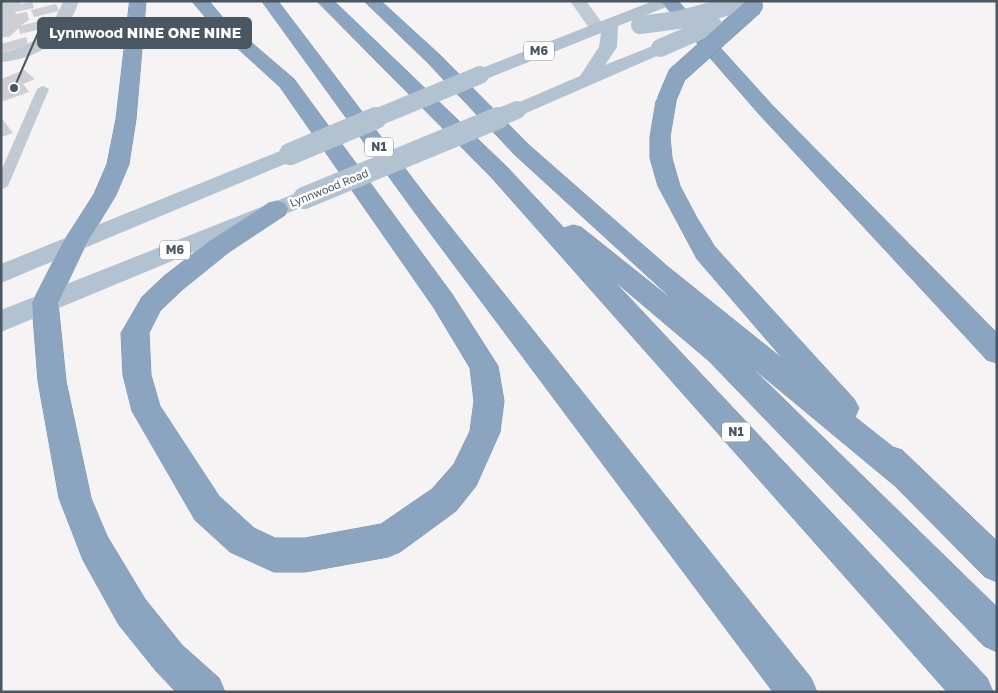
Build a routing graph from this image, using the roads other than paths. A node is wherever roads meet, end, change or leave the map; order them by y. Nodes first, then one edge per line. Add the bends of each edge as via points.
1 (72, 1) edge
2 (138, 1) edge
3 (200, 1) edge
4 (270, 1) edge
5 (325, 1) edge
6 (372, 1) edge
7 (578, 1) edge
8 (669, 1) edge
9 (756, 3) edge
10 (639, 19) junction
11 (605, 22) junction
12 (1, 57) edge
13 (588, 79) junction
14 (44, 89) dead end
15 (499, 172) junction
16 (1, 186) edge
17 (276, 209) junction
18 (74, 244) junction
19 (1, 274) edge
20 (46, 302) junction
21 (1, 321) edge
22 (997, 352) edge
23 (902, 474) junction
24 (686, 548) junction
25 (997, 566) edge
26 (997, 634) edge
27 (205, 692) edge
28 (783, 692) edge
29 (797, 692) edge
30 (973, 692) edge

1 - 12 street via 44,43 28,52
2 - 18 highway via 118,164 105,195
3 - 17 highway via 218,22 287,83 443,301 484,366 489,401 485,432 465,475 444,500 388,540 297,555 274,555 242,540 207,508 147,411 138,374 135,333 151,304 172,283 220,246
4 - 24 highway, N1 via 421,205
5 - 15 highway, N1
6 - 23 highway via 434,59 522,150 658,272
7 - 11 main road
8 - 10 main road
8 - 22 highway via 766,110
9 - 10 main road, bridge via 678,20
9 - 13 main road, Lynnwood Road / M6, bridge
9 - 23 highway, bridge via 677,76 666,101 660,158 669,186 706,253
10 - 11 main road
11 - 13 main road via 608,47
11 - 18 main road, M6, bridge
13 - 17 main road, Lynnwood Road / M6, bridge
14 - 16 lane
15 - 26 highway via 720,353
15 - 30 highway, N1
17 - 20 main road, Lynnwood Road / M6
18 - 19 main road, M6
18 - 20 highway
20 - 21 main road, Lynnwood Road / M6
20 - 27 highway via 52,381 75,498 95,548 132,612 169,658
23 - 25 highway
24 - 28 highway
24 - 29 highway, N1

